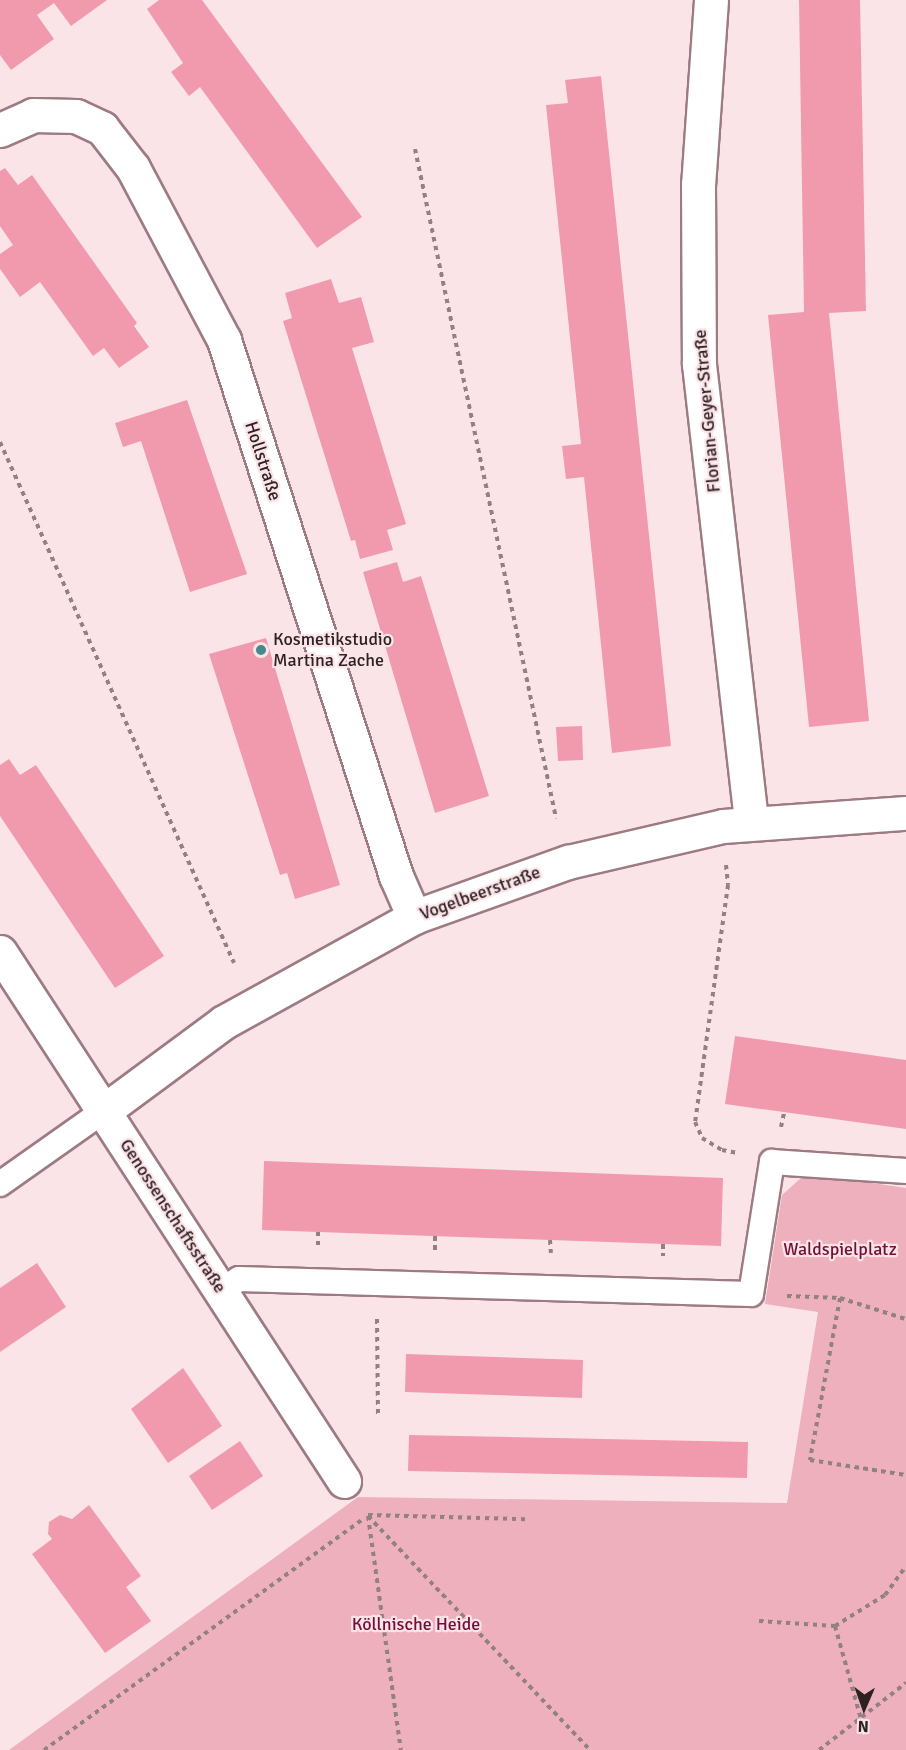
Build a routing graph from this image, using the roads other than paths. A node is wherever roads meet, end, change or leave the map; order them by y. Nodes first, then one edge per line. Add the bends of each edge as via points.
1 (711, 0) edge
2 (0, 130) edge
3 (906, 813) edge
4 (737, 823) junction
5 (414, 916) junction
6 (0, 952) edge
7 (105, 1110) junction
8 (906, 1171) edge
9 (0, 1184) edge
10 (222, 1290) junction
11 (344, 1481) road end

1 - 4 street, Florian-Geyer-Straße via 698,183 699,364
2 - 5 street, Hollstraße via 33,115 76,116 102,128 134,168 224,340 396,876
3 - 4 street, Vogelbeerstraße
4 - 5 street, Vogelbeerstraße via 568,862
5 - 7 street, Vogelbeerstraße via 224,1022
6 - 7 street, Genossenschaftsstraße
7 - 9 lane
7 - 10 street, Genossenschaftsstraße
8 - 10 lane via 772,1162 751,1294 239,1279
10 - 11 street, Genossenschaftsstraße

